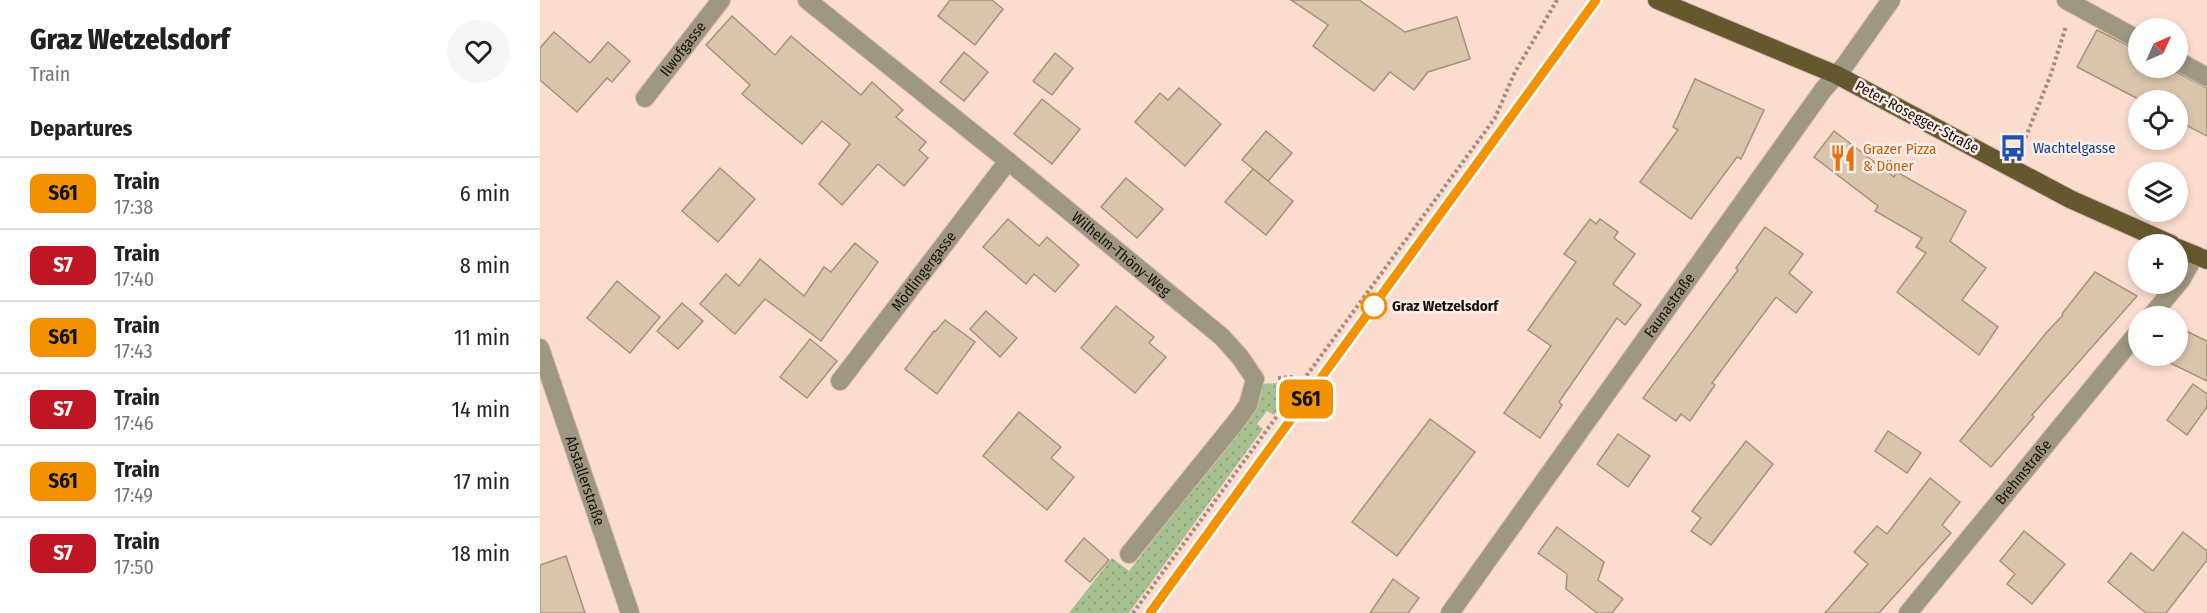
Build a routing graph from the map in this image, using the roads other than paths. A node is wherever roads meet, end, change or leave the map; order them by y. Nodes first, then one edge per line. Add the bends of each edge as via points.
1 (721, 0) edge
2 (807, 0) edge
3 (1657, 0) edge
4 (1891, 0) edge
5 (2071, 3) edge
6 (2128, 34) edge
7 (2188, 67) edge
8 (1836, 75) junction
9 (2207, 77) edge
10 (645, 98) dead end
11 (1008, 161) junction
12 (2149, 234) edge
13 (2193, 254) edge
14 (2159, 306) edge
15 (2128, 344) edge
16 (540, 348) edge
17 (840, 381) dead end
18 (1129, 554) dead end
19 (630, 613) edge
20 (1450, 613) edge
21 (1908, 613) edge

1 - 10 street, Ilwofgasse
2 - 11 street, Wilhelm-Thöny-Weg
3 - 8 main road, Peter-Rosegger-Straße
4 - 8 street, Faunastraße
5 - 6 street
7 - 9 street
8 - 12 main road, Peter-Rosegger-Straße via 2070,199
8 - 20 street, Faunastraße
11 - 17 street, Mödlingergasse
11 - 18 street, Wilhelm-Thöny-Weg via 1222,337 1255,379 1248,405
13 - 14 street via 2181,280
15 - 21 street, Brehmstraße
16 - 19 street, Abstallerstraße

